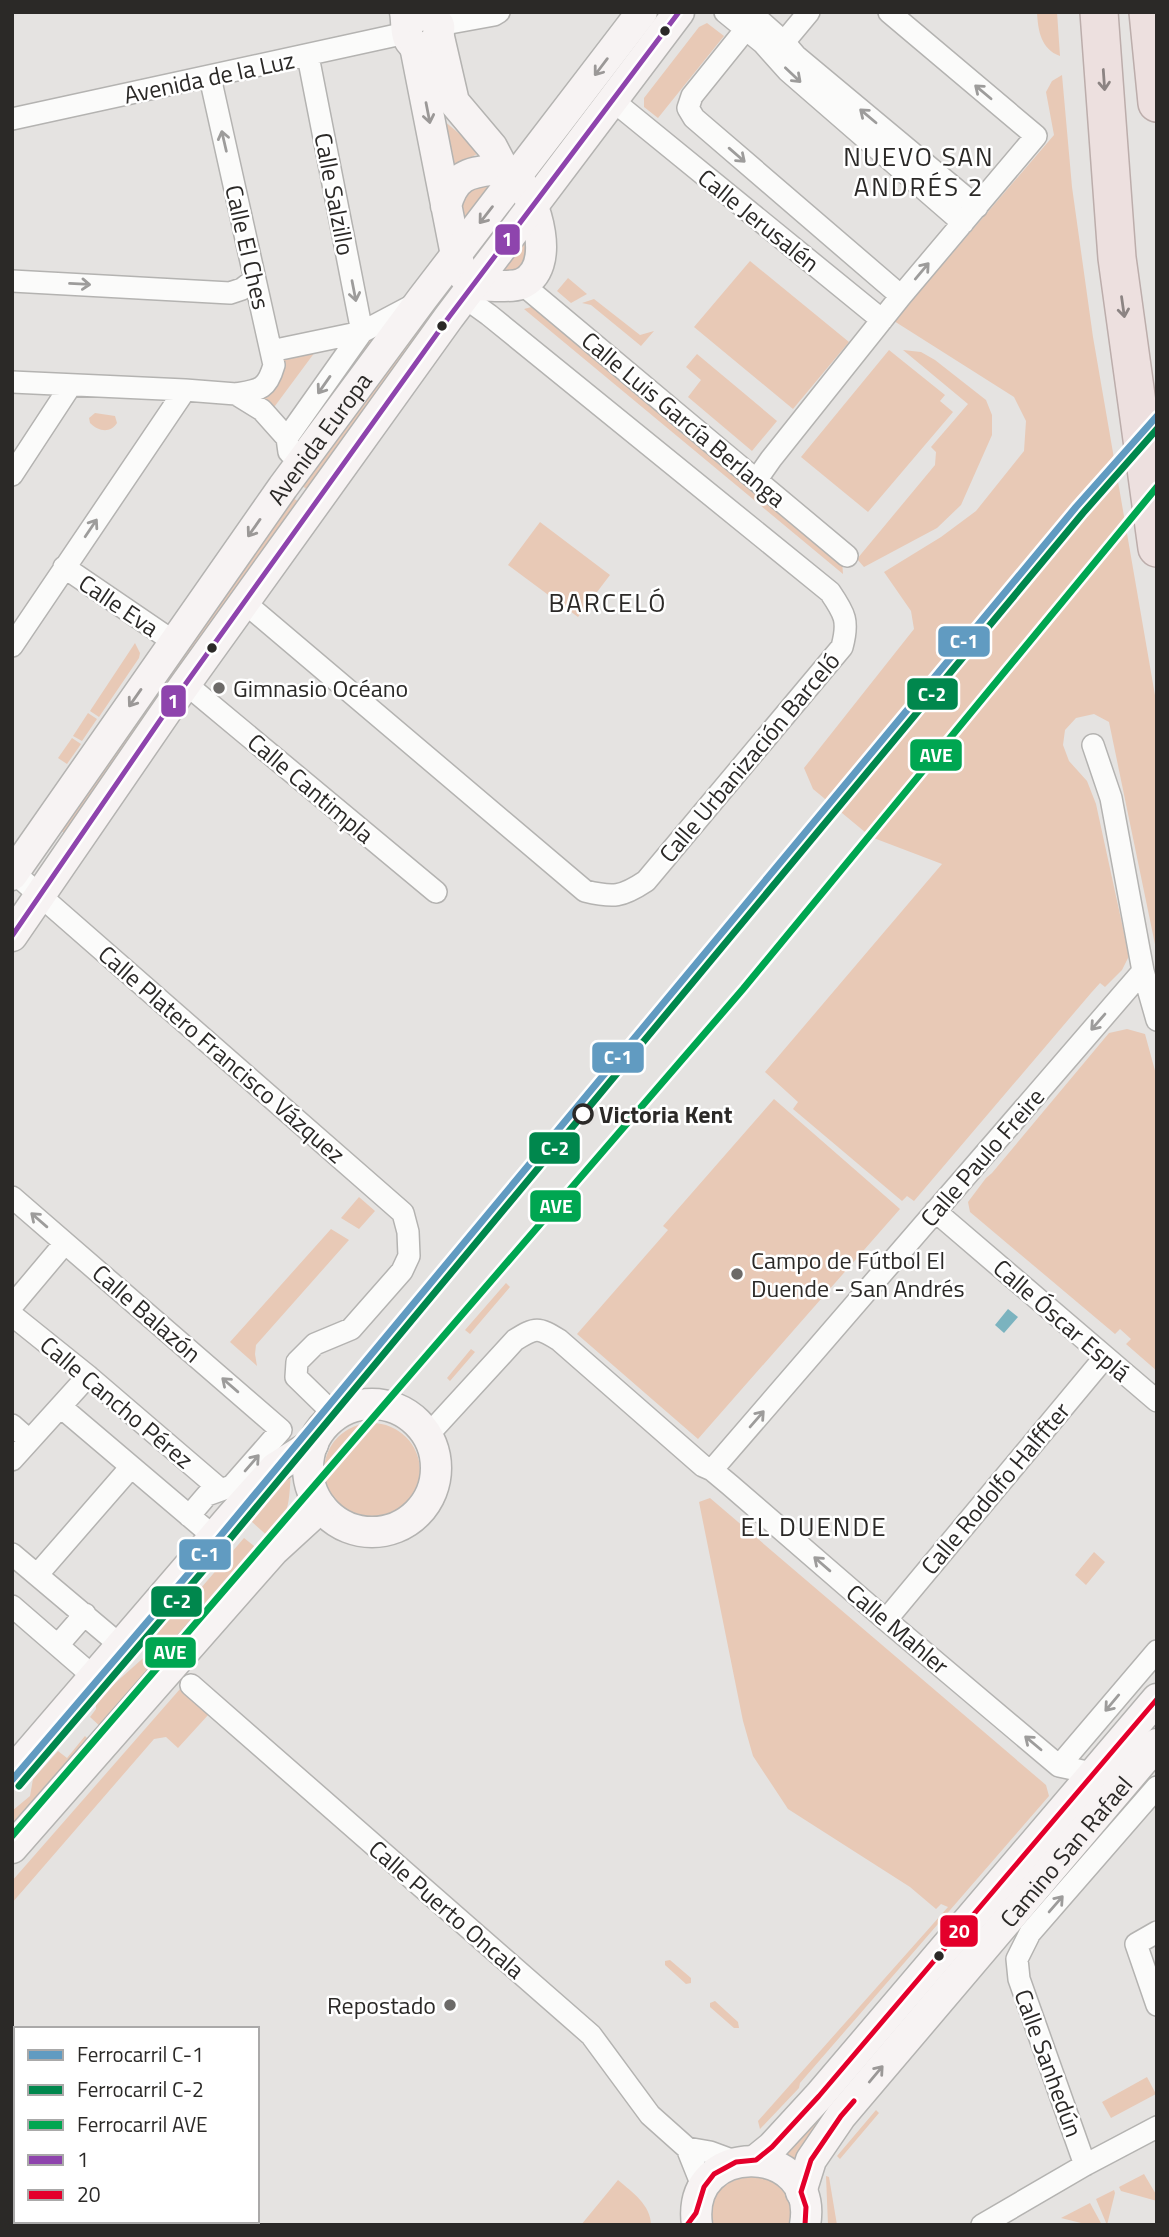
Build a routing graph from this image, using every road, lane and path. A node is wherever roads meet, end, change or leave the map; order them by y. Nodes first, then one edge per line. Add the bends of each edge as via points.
1 (499, 12) edge
2 (642, 12) edge
3 (679, 12) edge
4 (725, 12) edge
5 (809, 12) edge
6 (889, 12) edge
7 (1099, 12) edge
8 (1149, 12) edge
9 (748, 21) edge
10 (423, 26) edge
11 (784, 42) junction
12 (308, 55) junction
13 (209, 77) junction
14 (611, 99) junction
15 (1157, 103) edge
16 (12, 119) edge
17 (509, 172) junction
18 (446, 206) junction
19 (533, 207) junction
20 (970, 215) junction
21 (456, 254) junction
22 (255, 279) junction
23 (12, 281) edge
24 (522, 284) junction
25 (468, 291) junction
26 (901, 296) junction
27 (420, 301) junction
28 (882, 320) junction
29 (362, 332) junction
30 (271, 351) junction
31 (12, 382) edge
32 (71, 385) junction
33 (185, 390) junction
34 (236, 394) junction
35 (286, 438) junction
36 (293, 473) junction
37 (12, 475) edge
38 (757, 479) junction
39 (1157, 548) edge
40 (847, 556) dead end
41 (64, 567) junction
42 (244, 602) junction
43 (174, 642) junction
44 (12, 646) edge
45 (186, 684) junction
46 (1093, 745) dead end
47 (13, 873) edge
48 (436, 892) dead end
49 (40, 895) junction
50 (12, 936) edge
51 (1143, 971) junction
52 (1157, 1020) edge
53 (12, 1197) edge
54 (935, 1210) junction
55 (65, 1243) junction
56 (12, 1306) edge
57 (12, 1315) edge
58 (1105, 1357) junction
59 (88, 1376) junction
60 (1157, 1401) edge
61 (61, 1407) junction
62 (336, 1416) junction
63 (12, 1425) edge
64 (427, 1436) junction
65 (29, 1440) junction
66 (313, 1444) junction
67 (12, 1460) edge
68 (131, 1467) junction
69 (712, 1470) junction
70 (221, 1490) junction
71 (321, 1507) junction
72 (189, 1516) junction
73 (213, 1536) junction
74 (12, 1554) edge
75 (37, 1575) junction
76 (12, 1606) edge
77 (85, 1614) junction
78 (886, 1620) junction
79 (120, 1645) junction
80 (58, 1646) junction
81 (1157, 1651) edge
82 (94, 1677) junction
83 (191, 1685) dead end
84 (1157, 1699) edge
85 (1157, 1744) edge
86 (17, 1757) edge
87 (1059, 1766) junction
88 (1092, 1773) junction
89 (1157, 1787) edge
90 (12, 1848) edge
91 (1157, 1932) edge
92 (1017, 1959) joint
93 (1157, 2005) edge
94 (1157, 2127) edge
95 (687, 2148) junction
96 (747, 2161) junction
97 (1085, 2165) junction
98 (801, 2192) junction
99 (696, 2213) edge
100 (994, 2221) edge
101 (805, 2225) edge

1 - 10 street, Avenida de la Luz
2 -> 17 main road, Avenida Europa
3 - 14 main road, Avenida Europa
4 - 9 street
5 - 11 street
20 -> 6 street via 1036,136
7 -> 39 highway via 1117,258
8 - 15 highway
9 - 11 street
9 -> 20 street via 788,71
9 -> 26 street, Calle Jerusalén via 692,96 688,108 694,118
10 - 12 street, Avenida de la Luz
10 - 17 main road via 454,102
10 -> 18 main road
20 -> 11 street
12 - 13 street, Avenida de la Luz
12 -> 29 street, Calle Salzillo
13 - 16 street, Avenida de la Luz
22 -> 13 street, Calle El Ches
14 - 19 main road, Avenida Europa
14 - 28 street, Calle Jerusalén
17 - 18 main road via 467,174 450,189
17 - 19 main road
17 -> 21 main road, Avenida Europa
18 - 21 main road
19 - 24 main road via 541,260
19 - 25 main road, Avenida Europa
26 -> 20 street
21 - 25 main road
21 - 27 main road, Avenida Europa
23 -> 22 street via 230,293
22 - 30 street, Calle El Ches
24 - 25 main road
24 - 38 street, Calle Luis García Berlanga
25 - 42 main road, Avenida Europa
25 - 42 street, Calle Urbanización Barceló via 489,315 830,592 844,612 842,647 646,881 628,894 603,895 585,891
26 - 28 street
27 - 29 street
27 - 36 main road, Avenida Europa
28 - 38 street
29 - 30 street
29 -> 35 street
30 - 34 street, Calle El Ches via 270,380 259,390
31 - 32 street
32 - 33 street
32 - 37 street
33 - 34 street
41 -> 33 street
34 - 35 street via 262,411
35 - 36 street
36 -> 43 main road, Avenida Europa
38 - 40 street, Calle Luis García Berlanga
41 - 43 street, Calle Eva
41 - 44 street
42 - 45 main road, Avenida Europa
43 -> 47 main road, Avenida Europa
45 - 48 street, Calle Cantimpla
45 - 49 main road, Avenida Europa
46 - 51 street via 1111,798
47 - 49 street, Calle Platero Francisco Vázquez
49 - 50 main road, Avenida Europa
49 - 62 street, Calle Platero Francisco Vázquez via 403,1213 409,1256 402,1271 351,1329 315,1343 297,1362 296,1377
51 - 52 street
51 -> 54 street, Calle Paulo Freire
55 -> 53 street, Calle Balazón
54 - 58 street, Calle Óscar Esplá
69 -> 54 street, Calle Paulo Freire
55 - 56 street
70 -> 55 street, Calle Balazón via 232,1486 281,1430
57 - 59 street, Calle Cancho Pérez
58 - 60 street, Calle Óscar Esplá
58 - 78 street, Calle Rodolfo Halffter
59 - 61 street
59 - 70 street, Calle Cancho Pérez
61 - 65 street
61 - 68 street, Calle Cancho Pérez
62 - 64 main road via 373,1404 395,1408 413,1419
62 - 66 main road
63 - 65 street
64 - 69 street, Calle Mahler via 515,1340 531,1330 545,1331
64 - 71 main road via 434,1451 435,1482 420,1511 408,1521 378,1532 361,1531 346,1527
65 - 67 street
66 - 71 main road via 309,1481
66 - 73 main road via 275,1468
68 - 72 street, Calle Cancho Pérez
68 - 75 street
78 -> 69 street, Calle Mahler
70 - 72 street via 207,1495
71 - 90 main road via 273,1551
72 - 73 street, Calle Cancho Pérez
73 - 79 main road
74 - 75 street
75 - 77 street
76 - 80 street
77 - 79 street
77 - 80 street
87 -> 78 street, Calle Mahler
79 - 82 main road
80 - 82 street
81 -> 87 street
82 - 86 main road
83 - 95 street, Calle Puerto Oncala via 591,2035 650,2115
84 - 88 main road, Camino San Rafael
98 -> 85 main road, Camino San Rafael via 811,2160 841,2116
87 - 88 street, Calle Mahler
88 - 96 main road, Camino San Rafael via 819,2096 772,2147
92 -> 89 street, Camino San Rafael via 1030,1933
91 - 93 street via 1136,1944
92 - 97 street, Calle Sanhedún via 1019,1979
94 - 97 street
95 - 96 street, Calle Puerto Oncala
95 - 99 street, Calle Puerto Oncala
96 - 98 main road via 770,2163 785,2171
96 - 99 main road, Camino San Rafael via 719,2170
97 - 100 street
98 - 101 main road

